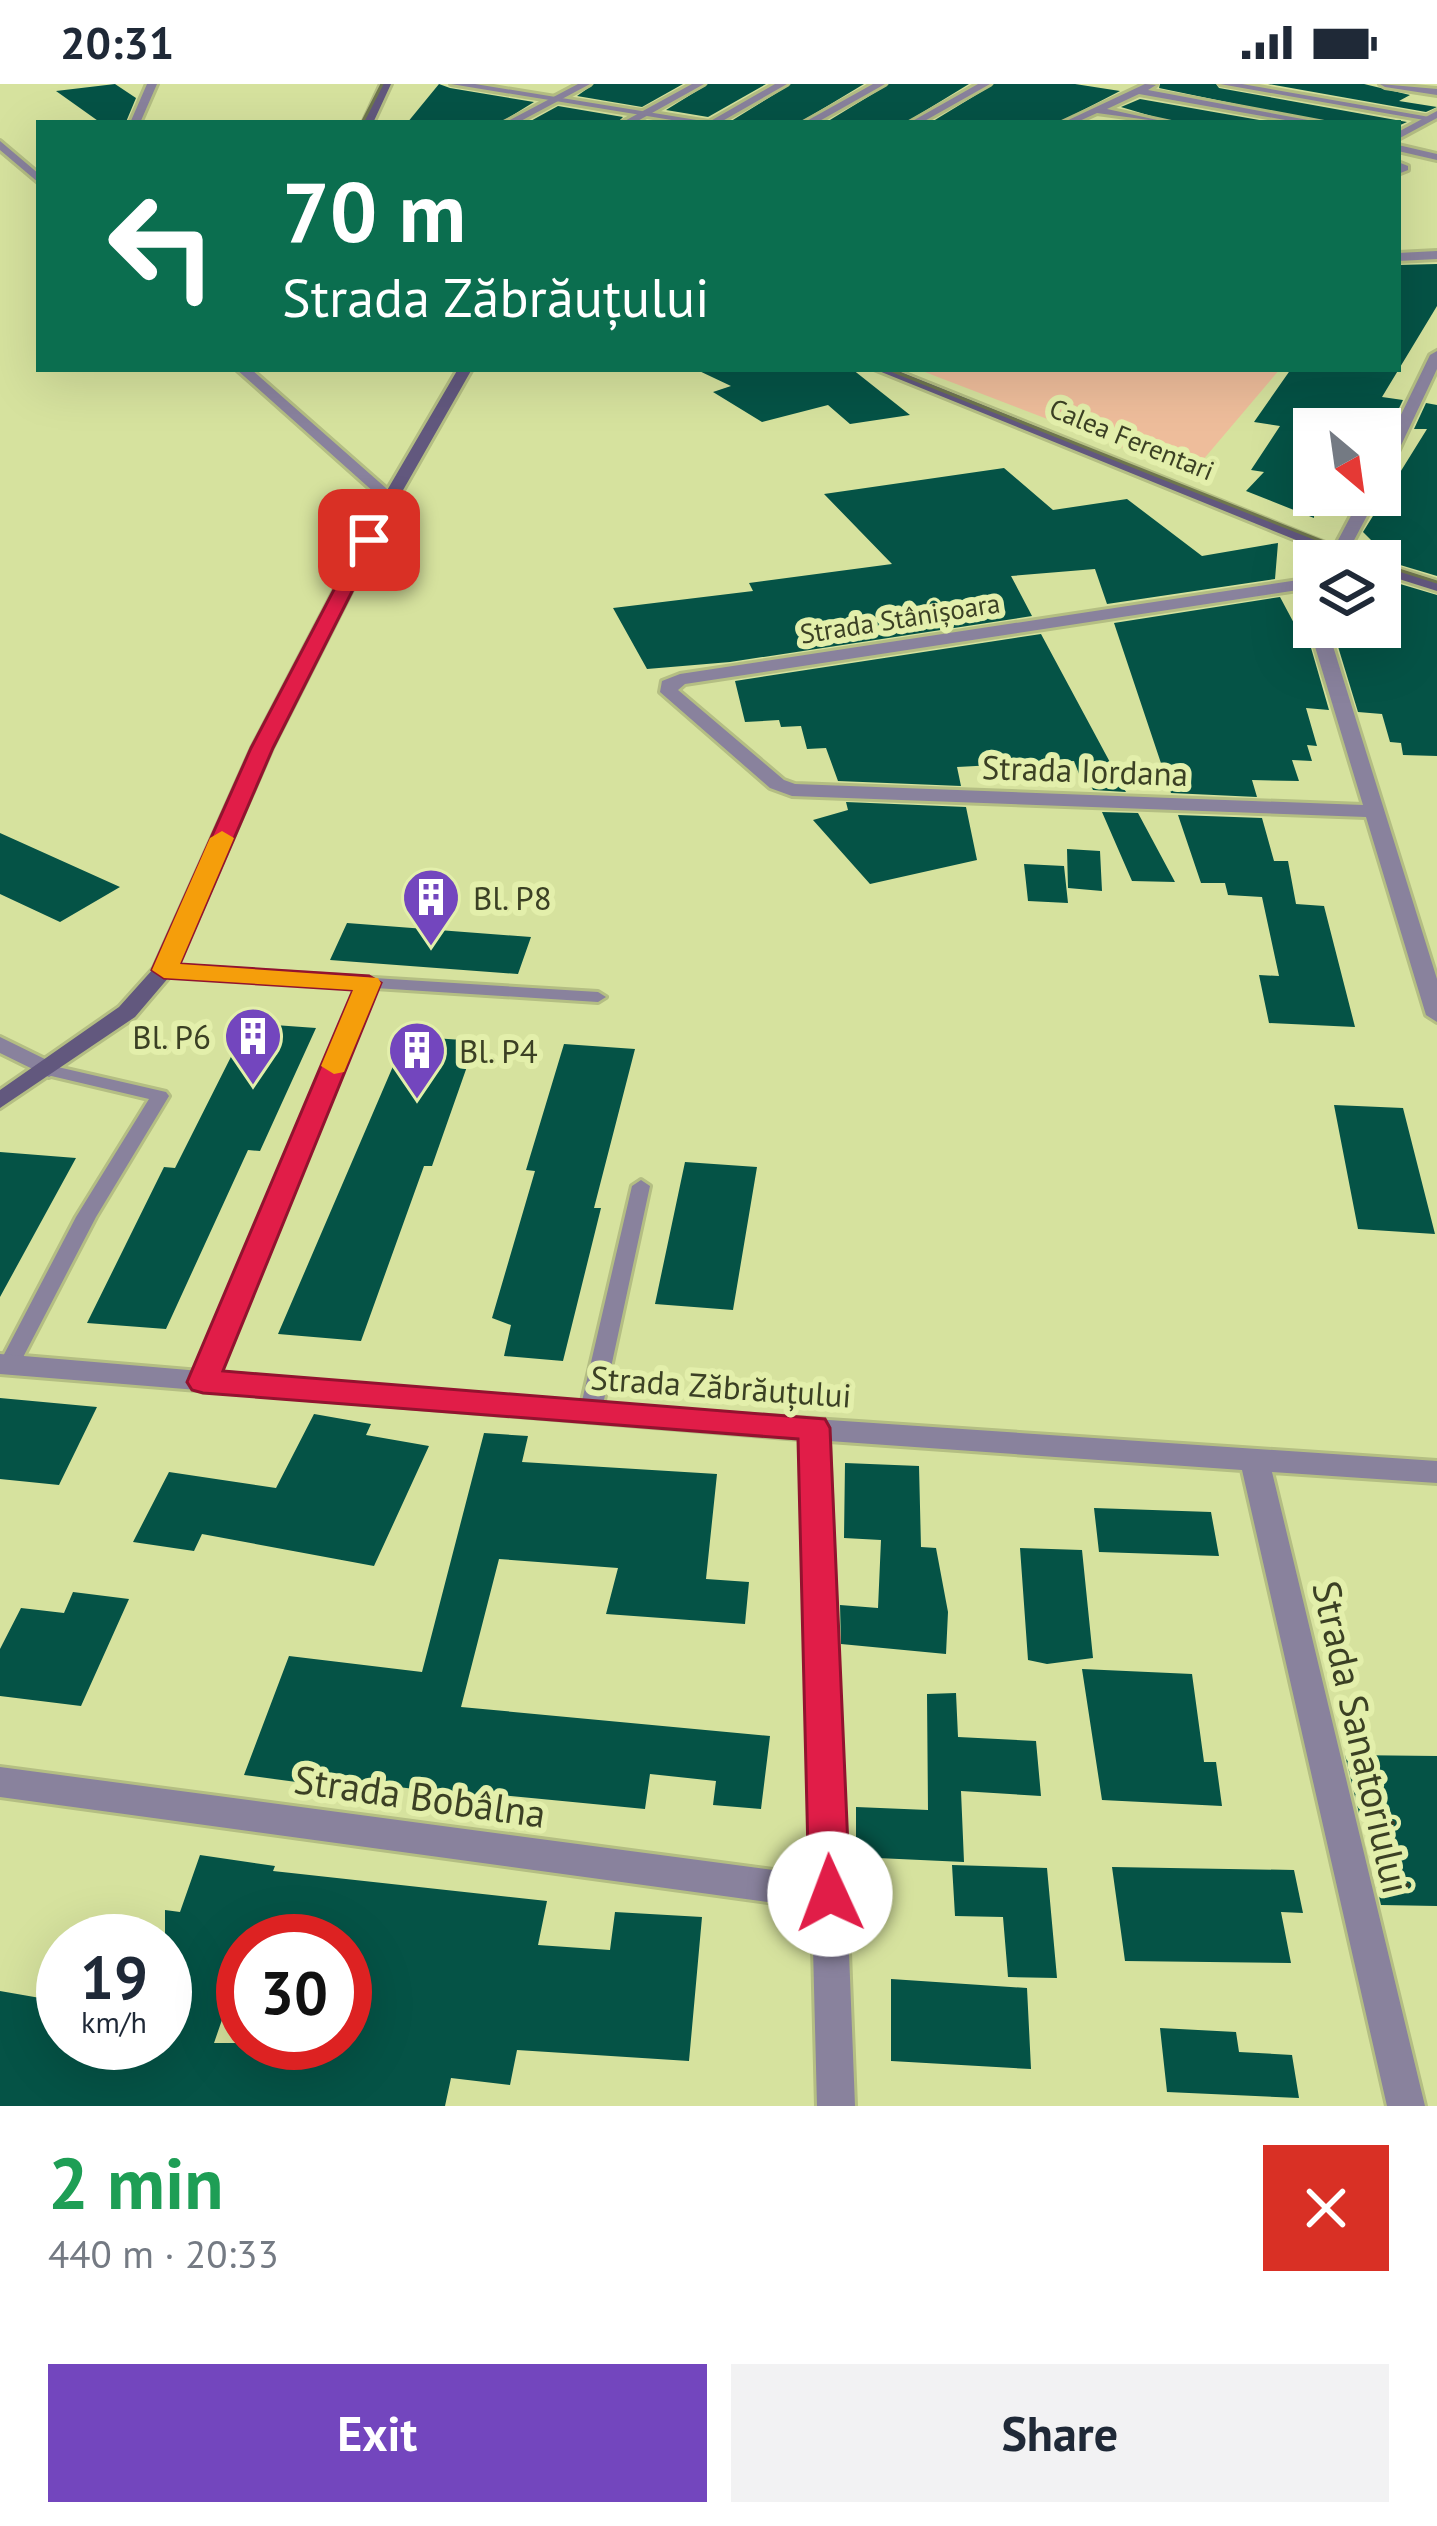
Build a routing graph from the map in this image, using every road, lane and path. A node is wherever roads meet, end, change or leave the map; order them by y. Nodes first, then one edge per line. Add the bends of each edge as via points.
1 (152, 84) edge
2 (386, 84) edge
3 (456, 84) edge
4 (585, 84) edge
5 (699, 84) edge
6 (782, 84) edge
7 (880, 84) edge
8 (985, 84) edge
9 (1153, 84) edge
10 (1225, 84) edge
11 (1385, 84) edge
12 (467, 85) edge
13 (1138, 91) junction
14 (1437, 92) edge
15 (554, 100) junction
16 (1096, 110) junction
17 (645, 113) junction
18 (136, 120) edge
19 (369, 120) edge
20 (515, 120) edge
21 (632, 120) edge
22 (691, 120) edge
23 (716, 120) edge
24 (814, 120) edge
25 (919, 120) edge
26 (1074, 120) edge
27 (1150, 120) edge
28 (1302, 120) edge
29 (1435, 121) edge
30 (1401, 135) edge
31 (0, 144) edge
32 (1401, 149) edge
33 (1437, 157) edge
34 (36, 178) edge
35 (1437, 255) edge
36 (1401, 257) edge
37 (1437, 355) edge
38 (246, 372) edge
39 (462, 372) edge
40 (888, 372) edge
41 (1401, 430) edge
42 (390, 499) junction
43 (1297, 540) edge
44 (1401, 575) edge
45 (1437, 586) edge
46 (1293, 589) edge
47 (1325, 648) edge
48 (792, 790) joint
49 (1375, 811) junction
50 (164, 970) junction
51 (369, 983) junction
52 (598, 997) dead end
53 (1437, 1015) edge
54 (0, 1044) edge
55 (49, 1070) junction
56 (0, 1101) edge
57 (641, 1186) dead end
58 (4, 1365) edge
59 (203, 1382) junction
60 (590, 1414) junction
61 (814, 1428) junction
62 (1253, 1458) junction
63 (1437, 1472) edge
64 (0, 1782) edge
65 (830, 1894) junction
66 (836, 2106) edge
67 (1406, 2106) edge

1 - 18 street
2 - 19 main road
3 - 12 street
4 - 15 street
5 - 17 street
6 - 23 street
7 - 24 street
8 - 25 street
9 - 13 street
10 - 29 street
11 - 14 street
12 - 15 street
13 - 16 street
13 - 28 street
15 - 17 street
15 - 20 street
16 - 26 street
16 - 27 street
17 - 21 street
17 - 22 street
29 - 30 street
31 - 34 street
32 - 33 street
35 - 36 street
37 - 41 street
38 - 42 street
39 - 42 main road
40 - 43 main road, Calea Ferentari
42 - 50 main road via 262,748
44 - 45 main road
46 - 48 street, Strada Stânișoara via 668,685
47 - 49 street
48 - 49 street, Strada Iordana
49 - 53 street
50 - 51 lane
50 - 55 main road via 127,1012
51 - 52 lane
51 - 59 lane
54 - 55 street
55 - 56 main road
55 - 58 lane via 160,1096
57 - 60 lane
58 - 59 street, Strada Zăbrăuțului
59 - 60 street, Strada Zăbrăuțului
60 - 61 street, Strada Zăbrăuțului
61 - 62 street, Strada Zăbrăuțului
61 - 65 street
62 - 63 street, Strada Zăbrăuțului
62 - 67 street, Strada Sanatoriului
64 - 65 street, Strada Bobâlna
65 - 66 street

